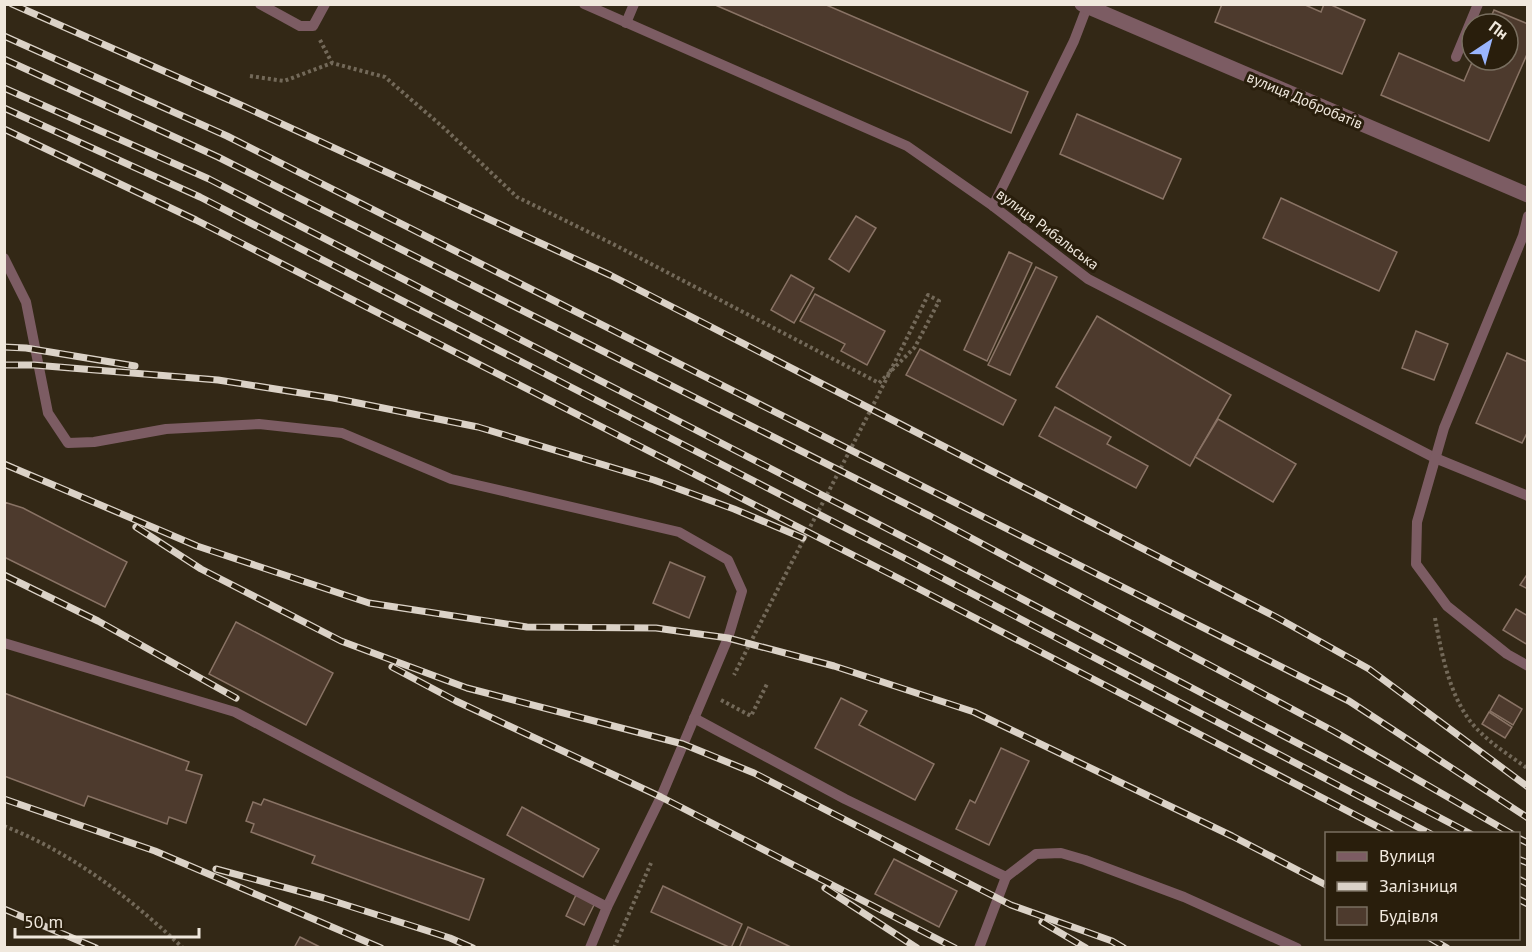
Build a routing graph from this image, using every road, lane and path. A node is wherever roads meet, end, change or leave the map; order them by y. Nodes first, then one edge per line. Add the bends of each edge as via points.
1 (260, 4) edge
2 (325, 4) edge
3 (584, 4) edge
4 (634, 4) edge
5 (1478, 4) edge
6 (1084, 6) edge
7 (626, 23) junction
8 (313, 26) junction
9 (1456, 57) dead end
10 (332, 63) junction
11 (250, 76) dead end
12 (1527, 195) edge
13 (993, 206) junction
14 (1527, 216) edge
15 (4, 258) edge
16 (1435, 458) junction
17 (1527, 496) edge
18 (1435, 617) dead end
19 (4, 643) edge
20 (1527, 666) edge
21 (731, 680) dead end
22 (766, 684) dead end
23 (717, 710) dead end
24 (694, 718) junction
25 (1527, 769) edge
26 (4, 826) edge
27 (652, 861) dead end
28 (1006, 877) junction
29 (607, 907) junction
30 (183, 948) edge
31 (590, 948) edge
32 (614, 948) edge
33 (979, 948) edge
34 (1297, 948) edge

1 - 8 lane via 300,26
2 - 8 lane
3 - 7 lane, вулиця Рибальська
4 - 7 lane
5 - 9 lane
6 - 12 street, вулиця Добробатів
6 - 13 lane via 1074,41
7 - 13 lane, вулиця Рибальська via 907,146
8 - 10 path
10 - 11 path via 284,81
10 - 21 path via 385,77 517,197 879,383 915,347 939,301 928,295 904,343
13 - 16 lane, вулиця Рибальська via 1088,279
14 - 16 lane
15 - 24 lane via 26,302 48,413 68,443 166,429 259,424 342,433 451,479 679,532 728,560 742,591 728,638
16 - 17 lane, вулиця Рибальська
16 - 20 lane via 1417,522 1416,564 1448,606
18 - 25 path via 1458,706 1479,732
19 - 29 lane via 235,712
22 - 23 path via 751,716 721,700
24 - 28 lane via 844,799
24 - 29 lane via 661,797
26 - 30 path via 81,865 143,910
27 - 32 path
28 - 33 lane
28 - 34 lane via 1036,854 1061,853 1184,897
29 - 31 lane

